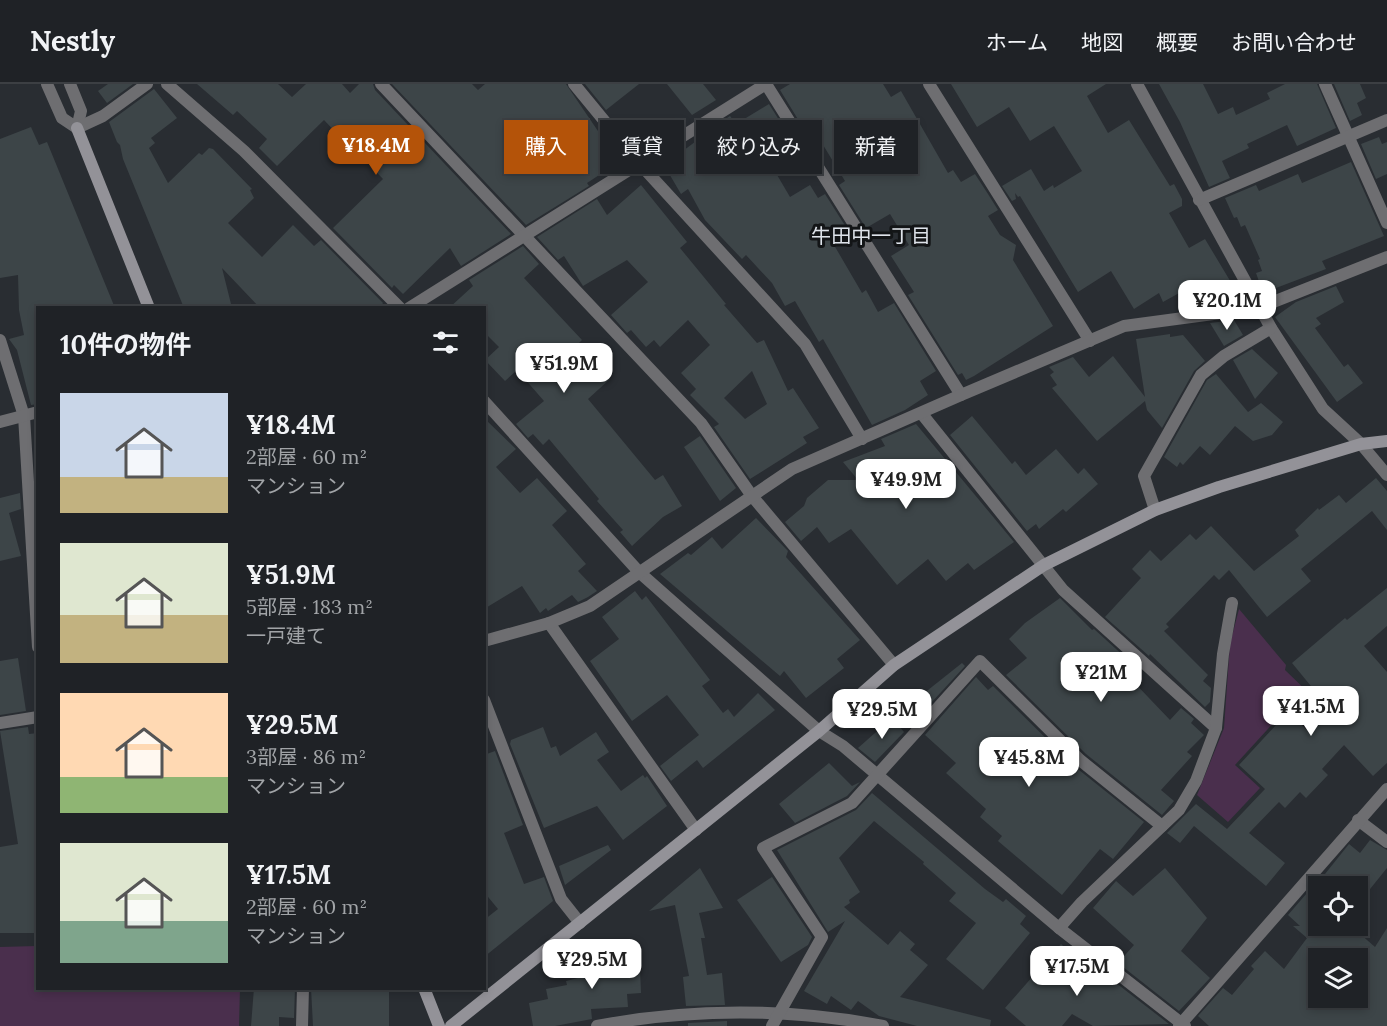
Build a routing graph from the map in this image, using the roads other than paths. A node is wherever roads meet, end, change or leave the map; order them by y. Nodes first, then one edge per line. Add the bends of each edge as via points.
1 (47, 84) edge
2 (70, 84) edge
3 (147, 84) edge
4 (167, 84) edge
5 (381, 84) edge
6 (574, 84) edge
7 (929, 84) edge
8 (1137, 84) edge
9 (1325, 84) edge
10 (604, 120) edge
11 (1387, 120) edge
12 (77, 128) junction
13 (684, 135) edge
14 (1349, 138) junction
15 (622, 174) edge
16 (649, 174) edge
17 (1199, 200) junction
18 (1387, 224) edge
19 (524, 236) junction
20 (1387, 257) edge
21 (148, 306) edge
22 (398, 306) edge
23 (412, 306) edge
24 (1258, 308) junction
25 (1271, 328) junction
26 (0, 340) edge
27 (1090, 341) junction
28 (961, 395) junction
29 (486, 403) edge
30 (36, 413) edge
31 (922, 414) junction
32 (24, 416) junction
33 (0, 422) edge
34 (862, 439) junction
35 (1387, 441) edge
36 (1361, 444) junction
37 (1387, 475) edge
38 (752, 496) junction
39 (1155, 510) junction
40 (1044, 565) junction
41 (639, 572) junction
42 (1232, 603) dead end
43 (36, 614) edge
44 (549, 623) junction
45 (486, 639) edge
46 (894, 665) junction
47 (486, 705) edge
48 (36, 717) edge
49 (0, 723) edge
50 (1216, 728) junction
51 (819, 731) junction
52 (878, 774) junction
53 (1387, 789) edge
54 (1358, 820) junction
55 (1162, 826) junction
56 (696, 830) junction
57 (1387, 842) edge
58 (580, 923) junction
59 (1059, 928) junction
60 (303, 990) edge
61 (425, 990) edge
62 (778, 1014) junction
63 (1182, 1025) edge
64 (302, 1026) edge
65 (439, 1026) edge
66 (451, 1026) edge
67 (597, 1026) edge
68 (772, 1026) edge
69 (884, 1026) edge

1 - 12 street via 62,118
2 - 12 street via 81,111
3 - 12 street via 103,116
4 - 22 street via 244,151
5 - 19 street
6 - 10 street
7 - 27 street
8 - 17 street
9 - 14 street
11 - 14 street
12 - 21 street
13 - 28 street via 766,84
14 - 17 street
14 - 18 street
15 - 19 street
16 - 34 street via 805,344
17 - 24 street
19 - 23 street
19 - 38 street via 701,423
20 - 24 street
24 - 25 street
24 - 27 street via 1125,327
25 - 36 street via 1323,409
25 - 39 street via 1201,375 1144,476
26 - 32 street
27 - 28 street
28 - 31 street
29 - 41 street
30 - 32 street
31 - 34 street
31 - 40 street
32 - 33 street
32 - 43 street
34 - 38 street via 792,469
35 - 36 street
36 - 37 street
36 - 39 street
38 - 41 street
38 - 46 street
39 - 40 street
40 - 46 street
40 - 50 street via 1063,590
41 - 44 street via 591,606
41 - 51 street
42 - 50 street
44 - 45 street
44 - 56 street
46 - 51 street
47 - 58 street via 561,900
48 - 49 street
50 - 55 street via 1196,781 1179,810
51 - 52 street
51 - 56 street
52 - 55 street via 980,661 1080,760
52 - 59 street
52 - 62 street via 852,802 763,848 822,937
53 - 54 street
54 - 57 street
54 - 63 street
55 - 59 street
56 - 58 street
58 - 66 street
59 - 63 street
60 - 64 street
61 - 65 street
62 - 67 street via 639,1018
62 - 68 street
62 - 69 street

